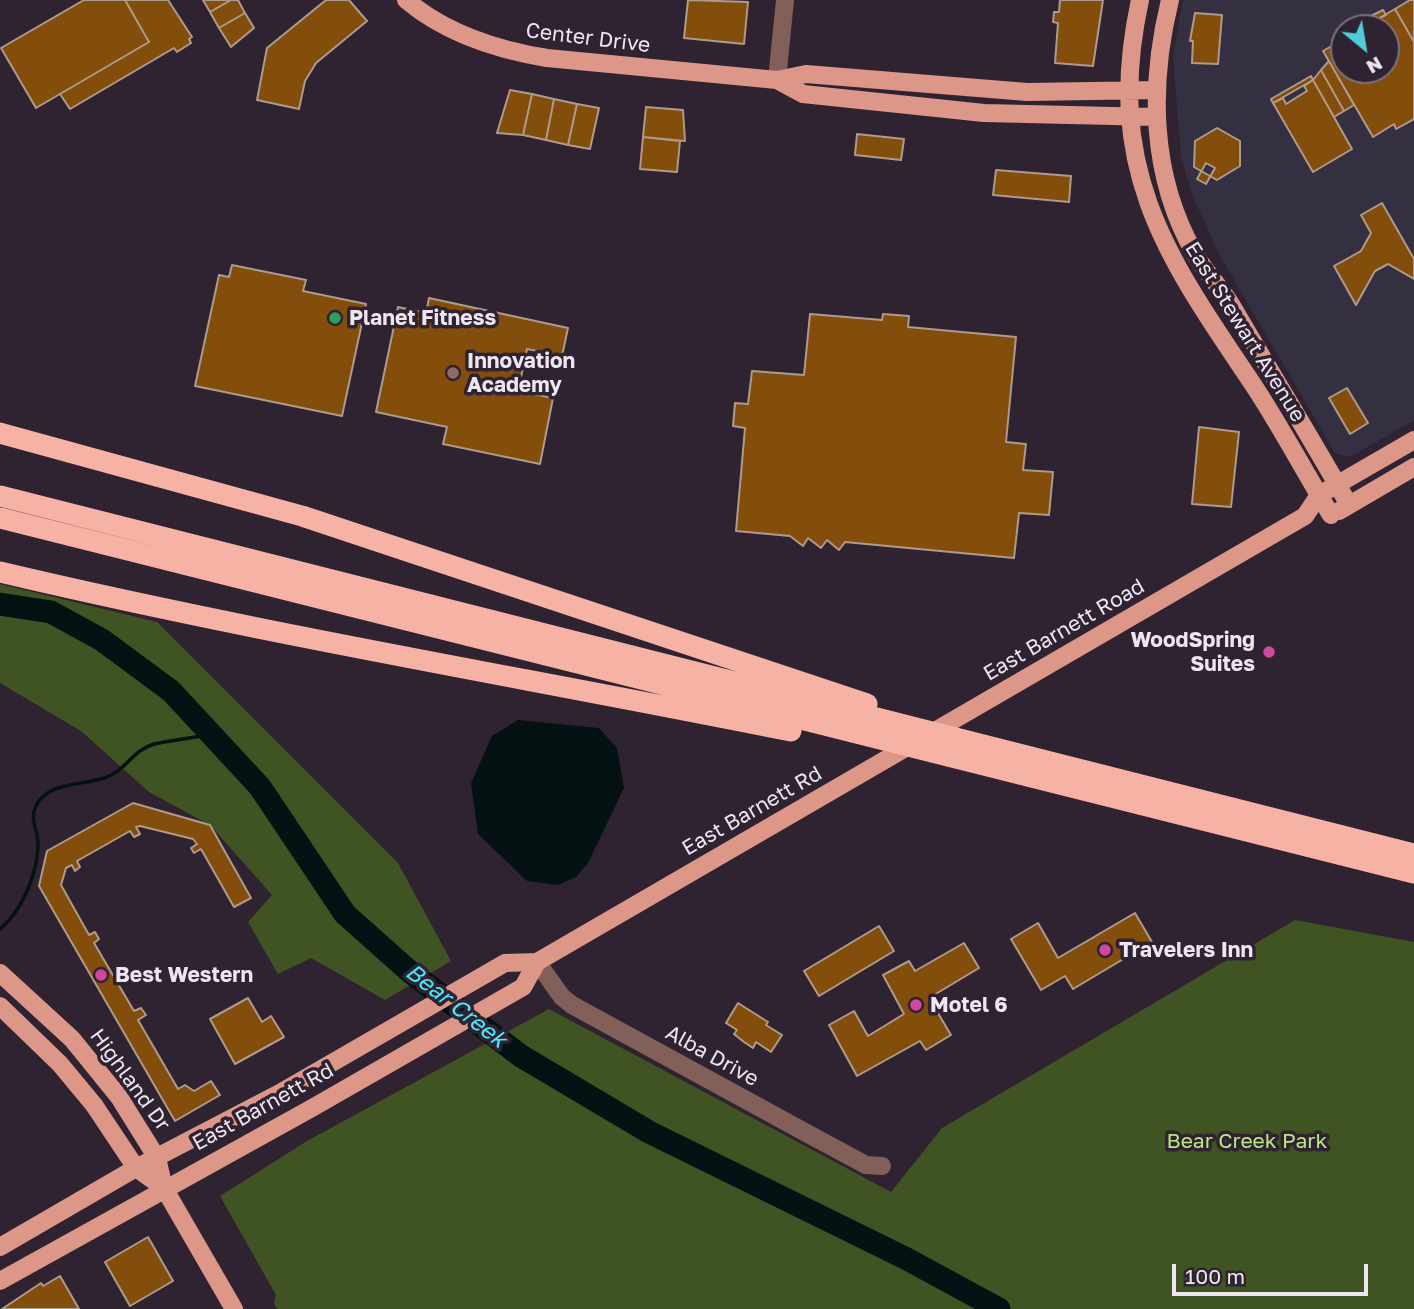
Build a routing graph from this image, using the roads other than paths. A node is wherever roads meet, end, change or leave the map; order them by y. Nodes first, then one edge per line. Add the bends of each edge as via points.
1 (406, 0) edge
2 (785, 0) edge
3 (1140, 0) edge
4 (1170, 0) edge
5 (777, 80) junction
6 (1156, 90) junction
7 (1129, 91) junction
8 (1130, 117) junction
9 (1156, 117) junction
10 (0, 433) edge
11 (1414, 440) edge
12 (1414, 467) edge
13 (1337, 485) junction
14 (1319, 495) junction
15 (0, 496) edge
16 (1349, 505) junction
17 (1331, 515) junction
18 (1305, 516) junction
19 (0, 518) edge
20 (0, 572) edge
21 (975, 742) junction
22 (948, 757) junction
23 (845, 784) joint
24 (1414, 854) edge
25 (1414, 873) edge
26 (537, 961) junction
27 (2, 974) edge
28 (0, 1006) edge
29 (157, 1158) junction
30 (882, 1166) dead end
31 (136, 1168) junction
32 (164, 1188) junction
33 (0, 1247) edge
34 (0, 1281) edge
35 (234, 1309) edge

1 - 5 main road, Center Drive via 461,34 515,53
2 - 5 street
3 - 7 main road, East Stewart Avenue
4 - 6 main road, East Stewart Avenue
5 - 7 main road, Center Drive via 806,74 1027,92
5 - 8 main road, Center Drive via 803,94 831,97 984,113
6 - 7 main road, Center Drive
6 - 9 main road, East Stewart Avenue
7 - 8 main road, East Stewart Avenue
8 - 9 main road, Center Drive
8 - 14 main road, East Stewart Avenue via 1143,189 1168,252
9 - 13 main road, East Stewart Avenue via 1164,175 1189,243 1230,302
10 - 21 highway via 302,516
11 - 13 main road, East Barnett Road
12 - 16 main road, East Barnett Road
13 - 14 main road, East Barnett Road
13 - 16 main road, East Stewart Avenue
14 - 17 main road, East Stewart Avenue
14 - 18 main road, East Barnett Road
15 - 21 highway
16 - 17 main road, East Barnett Road
17 - 18 main road, East Barnett Road
18 - 23 main road, East Barnett Road
19 - 22 highway
20 - 22 highway via 288,636 455,664 803,734
21 - 24 highway
22 - 25 highway
23 - 26 main road, East Barnett Rd
26 - 29 main road, East Barnett Rd via 505,962 278,1094
26 - 30 street, Alba Drive via 572,1005 866,1165
26 - 32 main road, East Barnett Rd via 523,987
27 - 29 main road, Highland Dr via 90,1058
28 - 31 main road via 60,1064
29 - 31 main road
29 - 32 main road, Highland Dr
31 - 32 main road
31 - 33 main road
32 - 34 main road, East Barnett Rd
32 - 35 main road, Highland Dr

